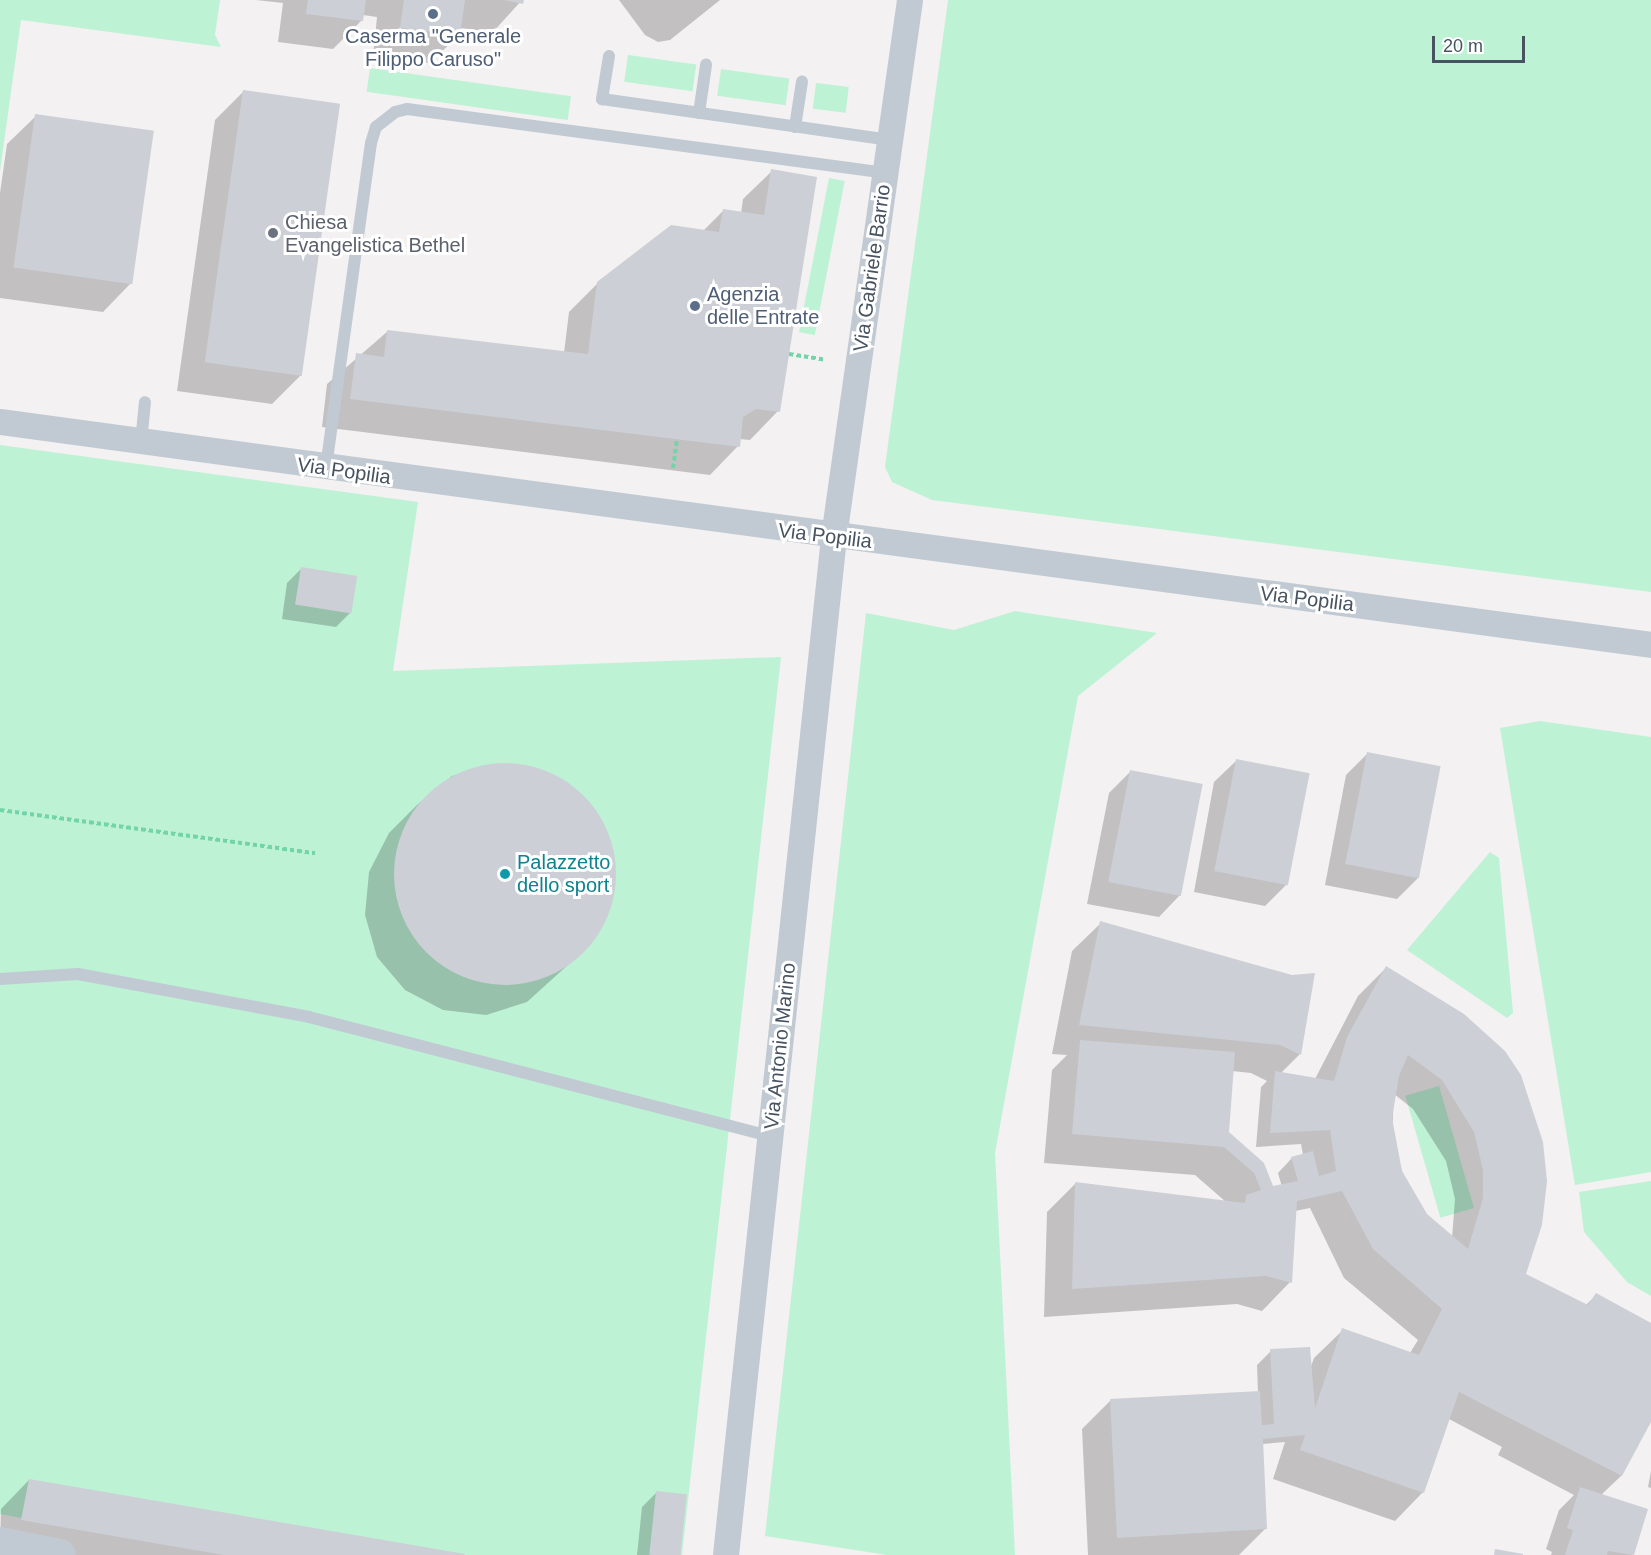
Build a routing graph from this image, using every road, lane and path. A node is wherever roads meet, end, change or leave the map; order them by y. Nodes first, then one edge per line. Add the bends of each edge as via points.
1 (910, 0) edge
2 (609, 56) dead end
3 (706, 64) dead end
4 (802, 82) dead end
5 (699, 113) junction
6 (795, 127) junction
7 (890, 140) junction
8 (885, 173) junction
9 (789, 354) dead end
10 (826, 360) dead end
11 (145, 402) dead end
12 (0, 422) edge
13 (677, 439) dead end
14 (141, 442) junction
15 (326, 468) junction
16 (673, 468) dead end
17 (834, 537) junction
18 (1651, 645) edge
19 (0, 810) edge
20 (315, 853) dead end
21 (0, 980) edge
22 (770, 1136) junction
23 (0, 1543) edge
24 (60, 1555) edge
25 (726, 1555) edge

1 - 7 street, Via Gabriele Barrio
2 - 5 lane via 602,99
3 - 5 lane
4 - 6 lane
5 - 6 lane
6 - 7 lane
7 - 8 street, Via Gabriele Barrio
8 - 15 lane via 499,126 407,110 384,118 370,143
8 - 17 street, Via Gabriele Barrio
9 - 10 path
11 - 14 lane
12 - 14 street, Via Popilia
13 - 16 path
14 - 15 street, Via Popilia
15 - 17 street, Via Popilia
17 - 18 street, Via Popilia
17 - 22 street, Via Antonio Marino
19 - 20 path
21 - 22 lane via 78,974 309,1017
22 - 25 street, Via Antonio Marino
23 - 24 street

